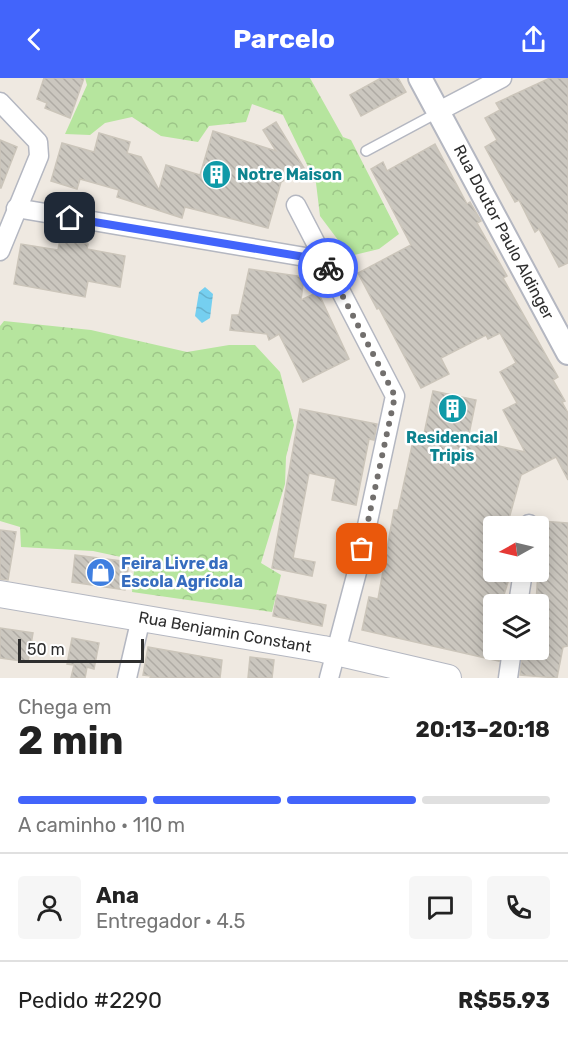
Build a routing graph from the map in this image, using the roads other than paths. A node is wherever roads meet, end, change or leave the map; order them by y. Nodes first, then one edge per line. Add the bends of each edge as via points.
1 (420, 78) edge
2 (502, 78) edge
3 (0, 102) edge
4 (439, 111) junction
5 (366, 151) dead end
6 (296, 205) dead end
7 (16, 208) junction
8 (0, 251) edge
9 (323, 260) junction
10 (568, 353) edge
11 (0, 594) edge
12 (141, 618) junction
13 (336, 651) junction
14 (511, 660) edge
15 (127, 678) edge
16 (329, 678) edge
17 (448, 678) edge
18 (508, 678) edge

1 - 4 street, Rua Doutor Paulo Aldinger
2 - 4 street
3 - 7 street via 38,142 39,156
4 - 5 lane
4 - 10 street, Rua Doutor Paulo Aldinger
6 - 9 street
7 - 8 street
7 - 9 street
9 - 13 street via 395,396
11 - 12 main road, Rua Benjamin Constant
12 - 13 main road, Rua Benjamin Constant
12 - 15 street
13 - 16 street
13 - 17 main road, Rua Benjamin Constant
14 - 18 street

